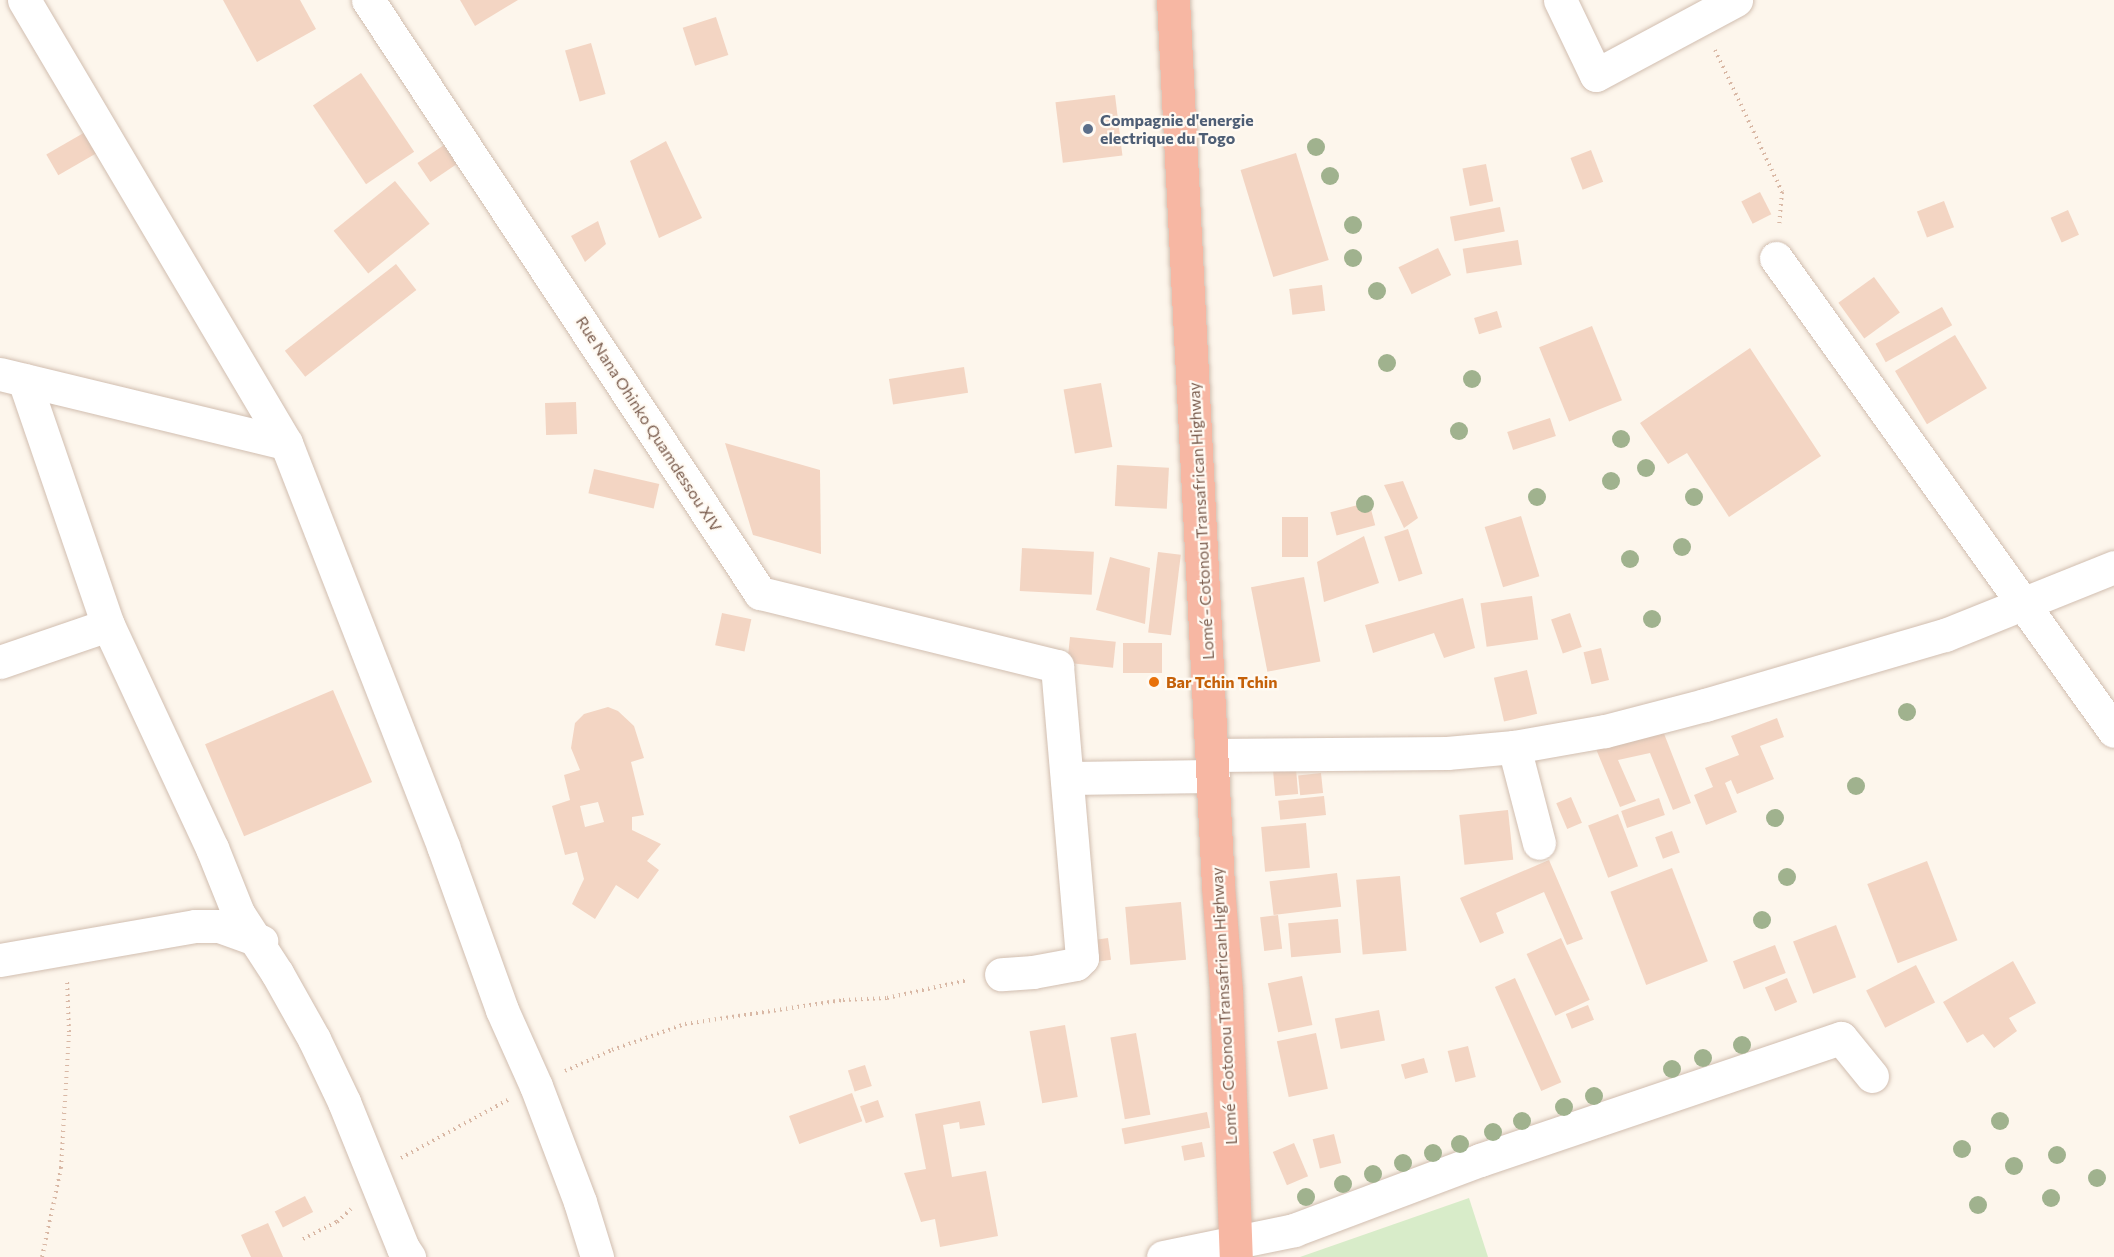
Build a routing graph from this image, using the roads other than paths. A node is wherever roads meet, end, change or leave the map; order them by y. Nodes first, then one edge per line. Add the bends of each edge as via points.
1 (24, 0) edge
2 (368, 0) edge
3 (1173, 0) edge
4 (1560, 0) edge
5 (1736, 0) edge
6 (1776, 258) road end
7 (12, 377) edge
8 (286, 443) junction
9 (2114, 567) edge
10 (2026, 604) junction
11 (108, 625) junction
12 (0, 662) edge
13 (2114, 731) edge
14 (1514, 747) junction
15 (1213, 765) junction
16 (1068, 778) junction
17 (1539, 843) dead end
18 (212, 848) junction
19 (195, 926) junction
20 (264, 955) junction
21 (0, 960) edge
22 (1001, 974) road end
23 (1872, 1076) dead end
24 (1236, 1249) edge
25 (410, 1257) edge
26 (597, 1257) edge
27 (1163, 1257) edge

1 - 8 street
2 - 16 street, Rue Nana Ohinko Quamdessou XIV via 760,592 1057,666
3 - 15 highway, Lomé - Cotonou Transafrican Highway
4 - 5 street via 1596,75
6 - 10 street
7 - 8 street
7 - 11 street
8 - 26 street via 443,846 502,1010 536,1086
9 - 10 street
10 - 13 street
10 - 14 street via 1945,635 1706,705 1605,731
11 - 12 street
11 - 18 street
14 - 15 street
14 - 17 street
15 - 16 street
15 - 24 highway, Lomé - Cotonou Transafrican Highway
16 - 22 street via 1082,958 1076,964
18 - 19 street via 221,873 213,900
18 - 20 street via 238,913
19 - 20 street via 219,926 249,936 266,944
19 - 21 street
20 - 25 street via 314,1039
23 - 24 street via 1841,1038 1490,1156
24 - 27 street

